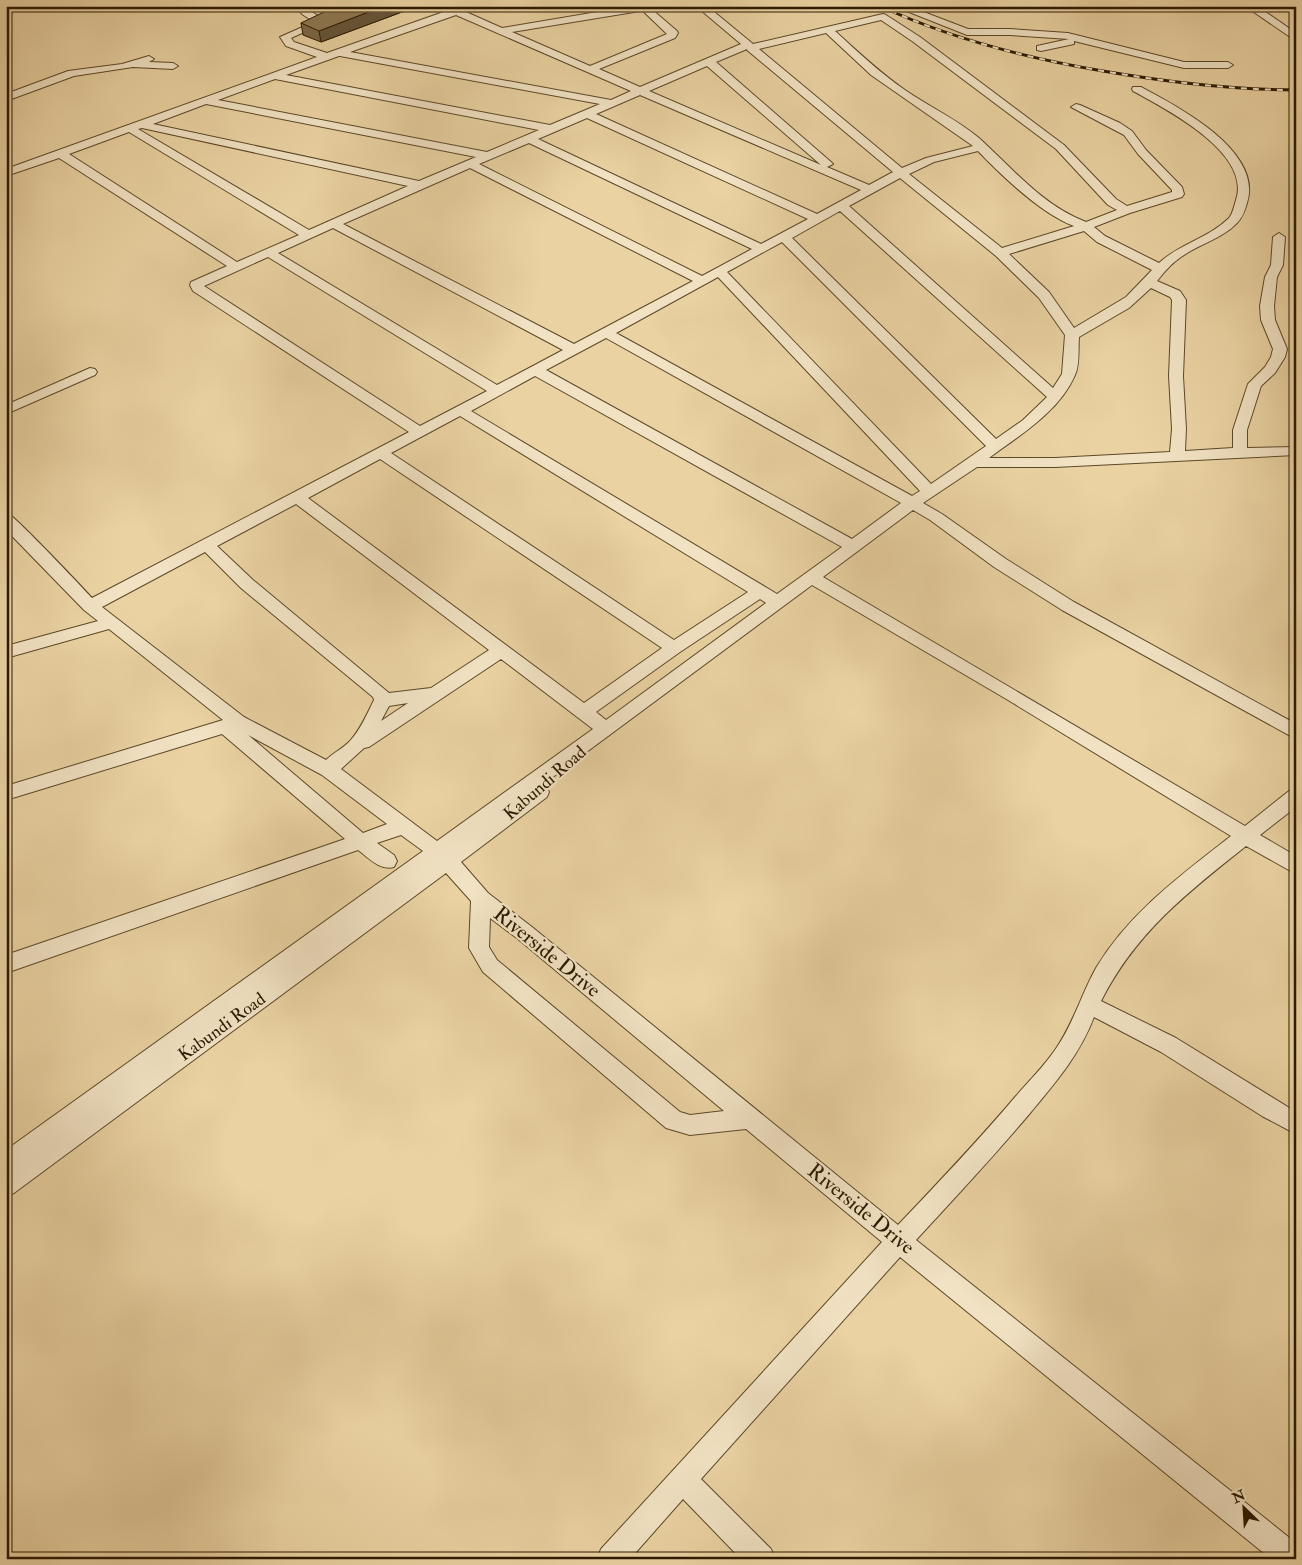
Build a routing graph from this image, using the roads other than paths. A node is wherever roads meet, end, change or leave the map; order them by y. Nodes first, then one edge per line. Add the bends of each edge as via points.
1 (300, 6) edge
2 (475, 6) edge
3 (701, 6) edge
4 (899, 6) edge
5 (1250, 6) edge
6 (434, 9) dead end
7 (452, 12) junction
8 (1296, 24) edge
9 (1278, 27) junction
10 (828, 30) junction
11 (499, 31) junction
12 (1296, 38) edge
13 (1084, 40) junction
14 (750, 46) junction
15 (1041, 48) dead end
16 (339, 53) junction
17 (327, 57) junction
18 (149, 59) dead end
19 (709, 62) junction
20 (1228, 65) dead end
21 (173, 66) dead end
22 (123, 67) junction
23 (591, 69) junction
24 (273, 76) junction
25 (1137, 89) dead end
26 (643, 90) junction
27 (6, 98) edge
28 (206, 100) junction
29 (611, 103) junction
30 (1076, 107) dead end
31 (587, 114) junction
32 (134, 126) junction
33 (552, 129) junction
34 (530, 139) junction
35 (982, 147) junction
36 (60, 153) junction
37 (489, 156) junction
38 (472, 164) junction
39 (6, 173) edge
40 (901, 173) junction
41 (840, 176) junction
42 (420, 185) junction
43 (870, 190) junction
44 (841, 204) junction
45 (1126, 210) junction
46 (817, 218) junction
47 (334, 224) junction
48 (1086, 226) junction
49 (308, 234) junction
50 (784, 236) junction
51 (1279, 237) dead end
52 (760, 248) junction
53 (268, 252) junction
54 (1000, 253) junction
55 (235, 266) junction
56 (1160, 269) junction
57 (719, 272) junction
58 (701, 280) junction
59 (1148, 282) junction
60 (605, 332) junction
61 (1072, 336) junction
62 (572, 349) junction
63 (535, 370) junction
64 (90, 372) dead end
65 (497, 391) junction
66 (1056, 397) junction
67 (6, 410) edge
68 (461, 411) junction
69 (419, 432) junction
70 (994, 446) junction
71 (1296, 451) edge
72 (1240, 452) junction
73 (380, 453) junction
74 (1177, 457) junction
75 (974, 462) junction
76 (930, 492) junction
77 (297, 497) junction
78 (912, 503) junction
79 (10, 527) edge
80 (207, 545) junction
81 (854, 547) junction
82 (810, 577) junction
83 (760, 592) junction
84 (777, 602) junction
85 (90, 606) junction
86 (111, 623) junction
87 (674, 648) junction
88 (501, 650) junction
89 (6, 652) edge
90 (436, 693) junction
91 (383, 700) junction
92 (584, 712) junction
93 (231, 724) junction
94 (606, 728) junction
95 (1296, 732) edge
96 (355, 747) junction
97 (329, 770) junction
98 (6, 793) edge
99 (1296, 796) edge
100 (402, 827) junction
101 (1244, 836) junction
102 (360, 841) junction
103 (442, 856) junction
104 (387, 861) dead end
105 (1296, 866) edge
106 (481, 899) junction
107 (6, 964) edge
108 (1088, 1005) junction
109 (750, 1118) junction
110 (1296, 1124) edge
111 (6, 1164) edge
112 (6, 1185) edge
113 (899, 1241) junction
114 (682, 1480) junction
115 (611, 1559) edge
116 (760, 1559) edge
117 (1293, 1559) edge

1 - 17 street via 319,22 285,37 290,44
2 - 7 street
3 - 14 street
4 - 13 street via 967,32 1043,34
5 - 9 street
6 - 7 street
7 - 11 street
7 - 16 street
8 - 9 street
9 - 12 street
10 - 14 street
10 - 35 street via 875,73
10 - 45 street via 883,17 893,23 1060,147 1112,202
11 - 23 street
11 - 23 street via 640,8 646,9 673,33
13 - 15 street
13 - 20 street via 1184,65
14 - 19 street
14 - 40 street
16 - 17 street
16 - 29 street
17 - 24 street
18 - 22 street
19 - 26 street
19 - 41 street
21 - 22 street
22 - 27 street via 72,72
23 - 26 street
24 - 28 street
24 - 33 street
25 - 56 street via 1208,133 1232,157 1241,171 1244,184 1237,216
26 - 29 street
26 - 41 street
28 - 32 street
28 - 37 street
29 - 31 street
30 - 45 street via 1128,133 1178,189 1176,196
31 - 33 street
31 - 46 street
32 - 36 street
32 - 42 street
32 - 49 street
33 - 34 street
34 - 37 street
34 - 52 street
35 - 40 street via 930,160
35 - 48 street via 1047,206
36 - 39 street
36 - 55 street
37 - 38 street
38 - 42 street
38 - 58 street
40 - 43 street
40 - 54 street
41 - 43 street
42 - 47 street
43 - 44 street
44 - 46 street
44 - 66 street
45 - 48 street
46 - 50 street
47 - 49 street
47 - 62 street
48 - 54 street
48 - 56 street via 1101,238
49 - 53 street
50 - 52 street
50 - 70 street
51 - 72 street via 1278,264 1271,277 1268,320 1280,348 1270,370 1255,384 1246,407 1240,430
52 - 57 street
53 - 55 street
53 - 65 street
54 - 61 street via 1044,295
55 - 69 street via 196,285
56 - 59 street
57 - 58 street
57 - 76 street
58 - 60 street
59 - 61 street via 1131,300
59 - 74 street via 1175,294 1179,300
60 - 62 street
60 - 78 street
61 - 66 street via 1069,374
62 - 63 street
63 - 65 street
63 - 81 street
64 - 67 street
65 - 68 street
66 - 70 street via 1028,423
68 - 69 street
68 - 83 street
69 - 73 street
70 - 75 street
71 - 72 street
72 - 74 street
73 - 77 street
73 - 87 street
74 - 75 street via 1041,464
75 - 76 street
76 - 78 street
77 - 80 street
77 - 88 street
78 - 81 street
78 - 95 street via 1068,606
79 - 85 street
80 - 85 street
80 - 91 street via 248,584 375,688
81 - 82 street
82 - 84 street
82 - 101 street
83 - 84 street
83 - 87 street
84 - 94 street
85 - 86 street
86 - 89 street
86 - 93 street
87 - 92 street
88 - 90 street
88 - 92 street
90 - 91 street
90 - 96 street
91 - 96 street
92 - 94 street
93 - 97 street, Riverside Drive
93 - 98 street
93 - 102 street
94 - 103 street, Kabundi Road via 557,778
96 - 97 street
97 - 100 street, Riverside Drive
99 - 101 street
100 - 102 street
100 - 103 street, Riverside Drive
101 - 105 street
101 - 108 street via 1149,916 1125,943
102 - 104 street
102 - 107 street
103 - 106 street, Riverside Drive
103 - 111 street, Kabundi Road
103 - 112 street, Kabundi Road
106 - 109 street, Riverside Drive
106 - 109 street via 480,948 490,966 674,1121 690,1125
108 - 110 street via 1122,1018 1159,1038
108 - 113 street via 1064,1057
109 - 113 street, Riverside Drive
113 - 114 street
113 - 117 street, Riverside Drive
114 - 115 street
114 - 116 street

